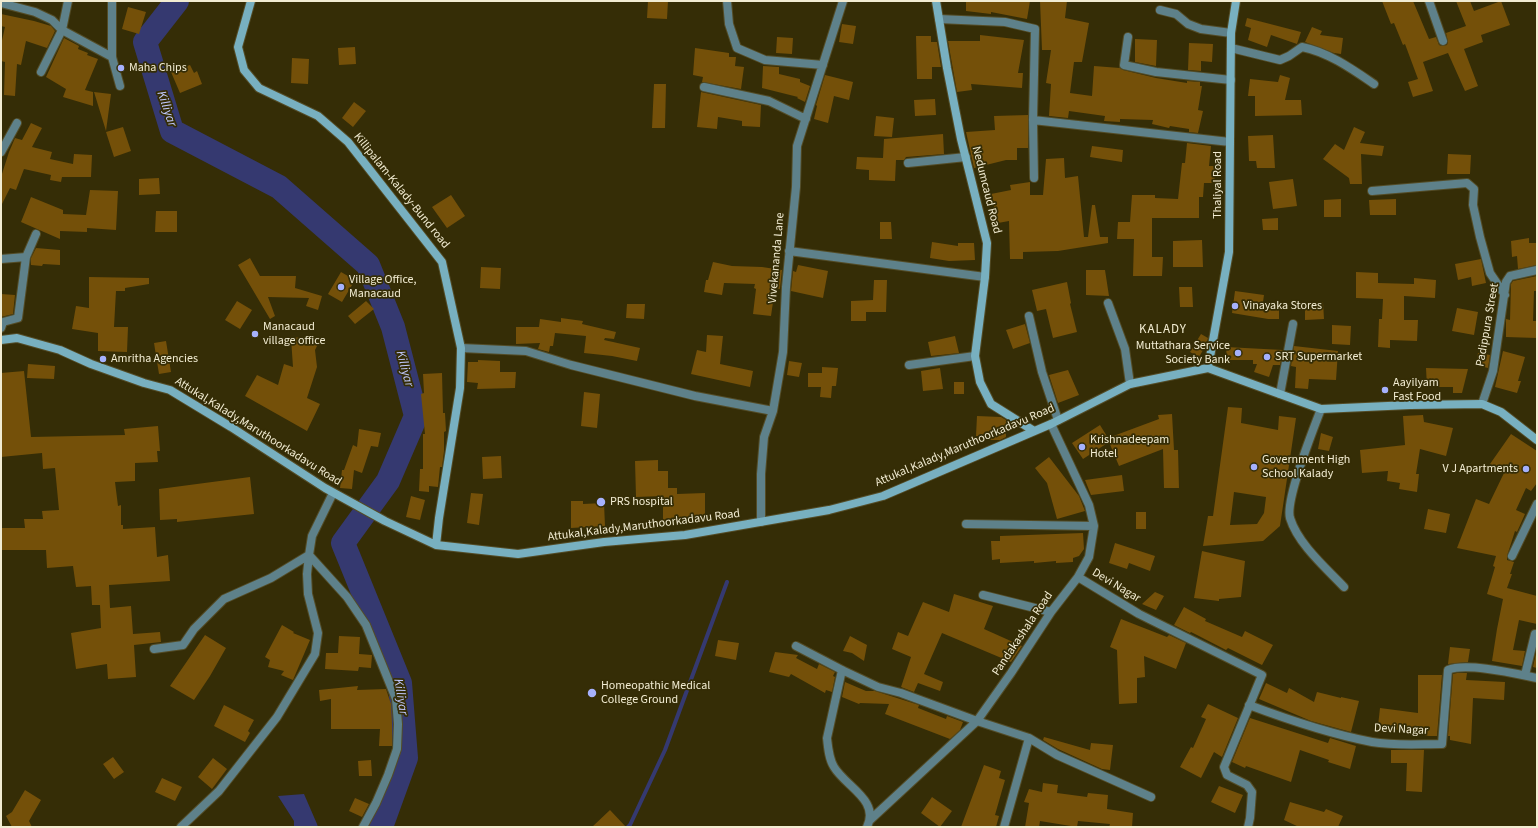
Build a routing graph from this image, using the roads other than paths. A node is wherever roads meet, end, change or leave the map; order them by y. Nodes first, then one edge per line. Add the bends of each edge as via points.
1 (68, 1) edge
2 (112, 1) edge
3 (251, 1) edge
4 (727, 1) edge
5 (843, 1) edge
6 (936, 1) edge
7 (1236, 1) edge
8 (1429, 1) edge
9 (1, 3) edge
10 (1160, 10) dead end
11 (939, 19) junction
12 (62, 30) junction
13 (1231, 33) junction
14 (1128, 37) dead end
15 (1443, 41) dead end
16 (1231, 48) junction
17 (112, 57) junction
18 (823, 65) junction
19 (41, 72) dead end
20 (1231, 80) junction
21 (1374, 84) dead end
22 (120, 86) dead end
23 (704, 87) dead end
24 (806, 119) junction
25 (1033, 120) junction
26 (17, 123) dead end
27 (1230, 142) junction
28 (1, 152) edge
29 (966, 158) junction
30 (908, 163) dead end
31 (1034, 178) dead end
32 (1372, 191) dead end
33 (36, 234) dead end
34 (789, 251) junction
35 (26, 257) junction
36 (1, 259) edge
37 (1537, 270) edge
38 (985, 277) junction
39 (1504, 295) junction
40 (1108, 303) dead end
41 (1029, 316) dead end
42 (1292, 324) dead end
43 (1, 328) edge
44 (1, 340) edge
45 (461, 348) junction
46 (975, 356) junction
47 (909, 365) dead end
48 (1208, 368) junction
49 (1130, 384) junction
50 (1280, 394) junction
51 (1482, 404) junction
52 (1321, 409) junction
53 (773, 411) junction
54 (1054, 422) junction
55 (1034, 431) junction
56 (1537, 440) edge
57 (333, 493) junction
58 (1537, 504) edge
59 (762, 522) junction
60 (966, 524) dead end
61 (1094, 526) junction
62 (436, 545) junction
63 (310, 555) junction
64 (1512, 556) dead end
65 (1078, 577) junction
66 (1344, 588) dead end
67 (983, 595) dead end
68 (1051, 612) junction
69 (1537, 634) edge
70 (796, 646) dead end
71 (154, 649) dead end
72 (842, 670) junction
73 (1525, 675) junction
74 (1537, 678) edge
75 (1249, 705) junction
76 (977, 721) junction
77 (1028, 738) junction
78 (1151, 797) dead end
79 (869, 824) edge
80 (182, 827) edge
81 (364, 827) edge
82 (1004, 827) edge
83 (1248, 827) edge

1 - 12 street
2 - 17 street
3 - 45 street, Killipalam-Kalady-Bund road via 238,47 244,70 258,88 318,116 348,142 380,181 442,262
4 - 18 street via 737,48 765,60
5 - 18 street, Vivekananda Lane
6 - 11 street, Nedumcaud Road
7 - 13 street, Thaliyal Road
8 - 15 street
9 - 12 street via 35,12 52,20
10 - 13 street via 1176,14 1188,24 1201,29
11 - 25 street via 1005,22 1035,29
11 - 29 street, Nedumcaud Road
12 - 17 street
12 - 19 street
13 - 16 street, Thaliyal Road
14 - 20 street via 1124,65 1156,72
16 - 20 street, Thaliyal Road
16 - 21 street via 1280,60 1302,47 1345,64
17 - 22 street
18 - 24 street, Vivekananda Lane
20 - 27 street, Thaliyal Road
23 - 24 street via 769,101
24 - 34 street, Vivekananda Lane via 797,146 796,187
25 - 27 street
25 - 31 street
26 - 28 street
27 - 48 street, Thaliyal Road via 1229,252
29 - 30 street
29 - 38 street, Nedumcaud Road via 987,243
32 - 39 street via 1467,183 1474,189 1473,205 1490,273
33 - 35 street
34 - 38 street
34 - 53 street, Vivekananda Lane via 783,352
35 - 36 street
35 - 43 street via 18,318 3,322
37 - 39 street, Padippura Street via 1510,276 1506,282
38 - 46 street, Nedumcaud Road
39 - 51 street, Padippura Street via 1493,371
40 - 49 street via 1125,349
41 - 54 street, Pandakashala Road
42 - 50 street
44 - 57 street, Attukal,Kalady,Maruthoorkadavu Road via 16,338 60,350 91,364 170,390
45 - 53 street via 526,351 695,396
45 - 62 street, Killipalam-Kalady-Bund road via 460,388
46 - 47 street
46 - 55 street, Nedumcaud Road via 980,382 991,404
48 - 49 street, Attukal,Kalady,Maruthoorkadavu Road
48 - 50 street
49 - 54 street, Attukal,Kalady,Maruthoorkadavu Road
50 - 52 street
51 - 52 street
51 - 56 street via 1501,412
52 - 66 street via 1290,499 1290,517 1304,545
53 - 59 street, Vivekananda Lane via 764,437 761,474
54 - 55 street, Attukal,Kalady,Maruthoorkadavu Road
54 - 61 street, Pandakashala Road via 1089,505
55 - 59 street, Attukal,Kalady,Maruthoorkadavu Road via 883,496 829,510
57 - 62 street, Attukal,Kalady,Maruthoorkadavu Road
57 - 63 street via 312,536
58 - 64 street
59 - 62 street, Attukal,Kalady,Maruthoorkadavu Road via 685,535 604,542 518,554
60 - 61 street
61 - 65 street, Pandakashala Road via 1089,557
63 - 71 street via 271,578 224,599 194,629 183,645
63 - 80 street via 308,594 318,633 315,654 277,717 219,791
63 - 81 street via 347,596 366,624 396,699 397,749
65 - 68 street, Pandakashala Road
65 - 75 street, Devi Nagar via 1139,614 1262,675
67 - 68 street
68 - 76 street, Pandakashala Road
69 - 73 street
70 - 72 street
72 - 76 street via 878,687
72 - 79 street via 827,738 830,759 834,768 866,802 870,811
73 - 74 street, Devi Nagar
73 - 75 street, Devi Nagar via 1486,669 1448,670 1442,744 1373,742 1288,720
75 - 83 street, Devi Nagar via 1224,767 1227,775 1247,785 1252,792
76 - 77 street
76 - 79 street, Pandakashala Road
77 - 78 street
77 - 82 street

